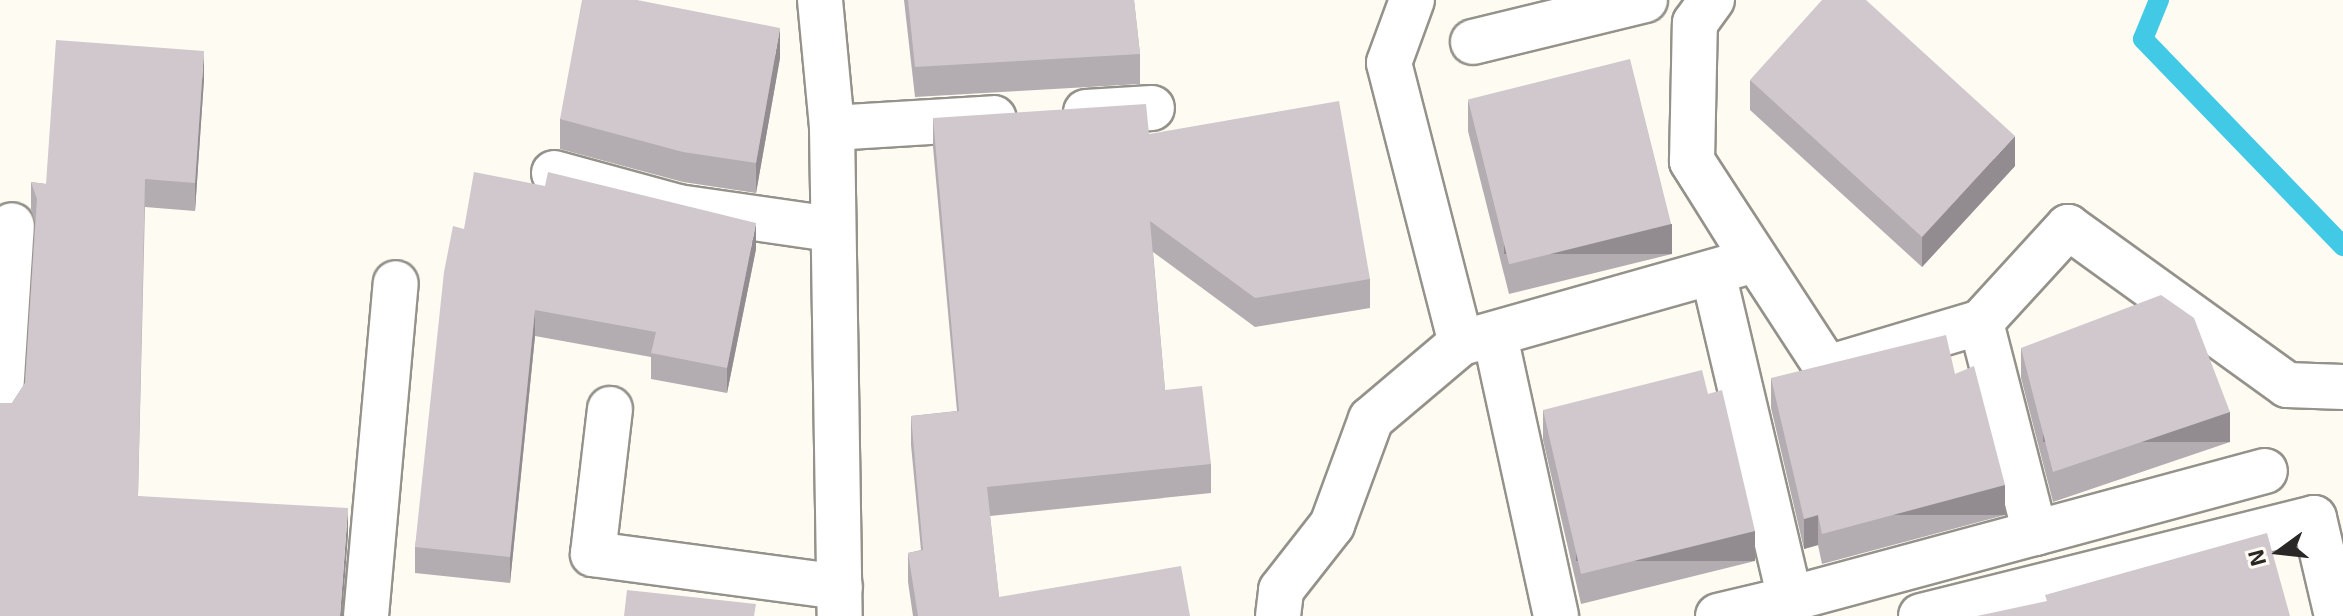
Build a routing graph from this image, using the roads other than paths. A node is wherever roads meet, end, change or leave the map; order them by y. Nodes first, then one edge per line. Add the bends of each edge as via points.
1 (820, 0) edge
2 (1412, 0) edge
3 (1645, 0) edge
4 (1712, 0) edge
5 (1473, 42) dead end
6 (1152, 108) dead end
7 (832, 128) junction
8 (1692, 161) junction
9 (554, 173) edge
10 (12, 225) dead end
11 (831, 229) junction
12 (1713, 273) junction
13 (396, 283) dead end
14 (1981, 322) junction
15 (1478, 339) junction
16 (2343, 387) edge
17 (0, 409) edge
18 (610, 409) dead end
19 (2265, 471) dead end
20 (2035, 533) junction
21 (1790, 599) junction
22 (840, 602) edge
23 (2018, 605) edge
24 (366, 616) edge
25 (1278, 616) edge
26 (1556, 616) edge
27 (1718, 616) edge
28 (1921, 616) edge
29 (2337, 616) edge

1 - 7 street
2 - 15 street via 1389,63
3 - 5 street
4 - 8 street via 1695,23
6 - 7 street
7 - 11 street
8 - 12 street via 1754,260
8 - 14 street via 1827,368
9 - 11 street via 678,207
10 - 17 street
11 - 22 street
12 - 15 street
12 - 21 street
13 - 24 street
14 - 16 street via 2068,227 2287,385
14 - 20 street
15 - 25 street via 1371,419 1332,525 1281,590
15 - 26 street
18 - 22 street via 593,554
19 - 20 street
20 - 21 street
21 - 27 street
23 - 28 street
23 - 29 street via 2314,518

